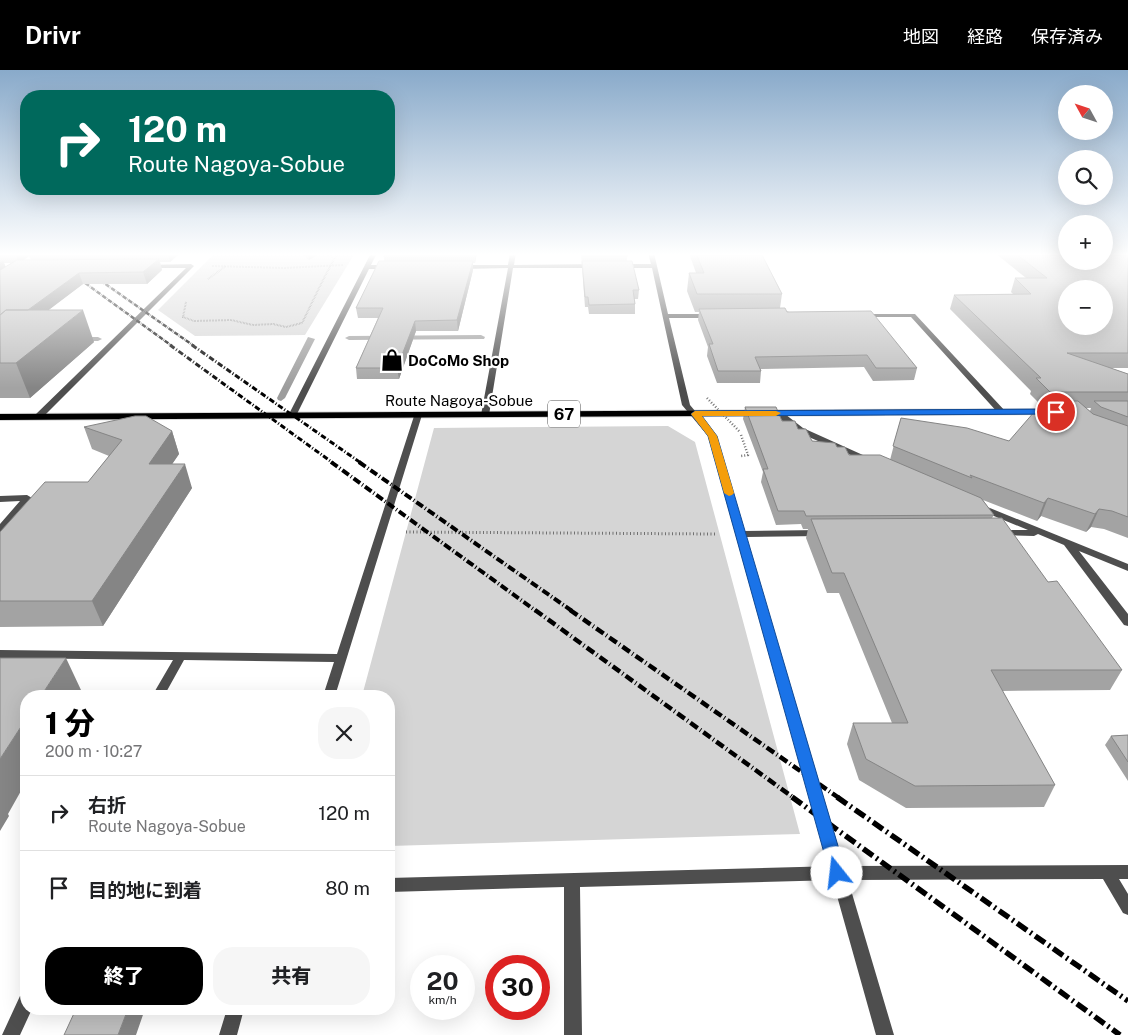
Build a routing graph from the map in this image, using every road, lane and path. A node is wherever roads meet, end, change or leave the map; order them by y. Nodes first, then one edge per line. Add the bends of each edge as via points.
1 (158, 298) edge
2 (315, 298) edge
3 (351, 298) edge
4 (505, 298) edge
5 (661, 298) edge
6 (187, 299) dead end
7 (665, 316) junction
8 (725, 316) edge
9 (854, 316) edge
10 (707, 398) dead end
11 (1002, 412) junction
12 (1065, 412) edge
13 (778, 413) junction
14 (485, 414) junction
15 (695, 414) junction
16 (418, 415) junction
17 (38, 416) junction
18 (292, 416) junction
19 (0, 417) edge
20 (748, 455) dead end
21 (880, 464) edge
22 (0, 499) edge
23 (969, 502) edge
24 (0, 530) edge
25 (381, 532) junction
26 (1040, 532) junction
27 (836, 533) edge
28 (991, 533) edge
29 (740, 534) junction
30 (1069, 545) junction
31 (1128, 568) edge
32 (1128, 622) edge
33 (0, 654) edge
34 (181, 656) junction
35 (341, 658) junction
36 (161, 690) edge
37 (331, 690) edge
38 (1107, 872) junction
39 (1128, 872) edge
40 (837, 873) junction
41 (572, 880) junction
42 (395, 885) edge
43 (1128, 908) edge
44 (20, 1014) edge
45 (233, 1015) edge
46 (10, 1035) edge
47 (228, 1035) edge
48 (573, 1035) edge
49 (885, 1035) edge

1 - 17 street
2 - 6 path via 302,323 293,327 252,325 230,320 189,320 183,317
3 - 18 street
4 - 14 street
5 - 7 street
7 - 8 street
7 - 15 street via 686,405
9 - 11 street via 913,316
10 - 20 path, bridge via 740,432
11 - 12 main road, Route Nagoya-Sobue / 67
11 - 13 main road, Route Nagoya-Sobue / 67
13 - 15 main road, Route Nagoya-Sobue / 67
13 - 21 street via 800,430
14 - 15 main road, Route Nagoya-Sobue / 67
14 - 16 main road, Route Nagoya-Sobue / 67
15 - 29 street via 712,436
16 - 18 main road, Route Nagoya-Sobue / 67
16 - 25 street
17 - 18 main road, Route Nagoya-Sobue / 67
17 - 19 main road, Route Nagoya-Sobue / 67
22 - 24 street via 27,498
23 - 26 street
25 - 29 path
25 - 35 street
26 - 28 street
26 - 30 street
27 - 29 street
29 - 40 street
30 - 31 street
30 - 32 street
33 - 34 street
34 - 35 street
34 - 36 street
35 - 37 street
38 - 39 street
38 - 40 street
38 - 43 street
40 - 41 street
40 - 49 street
41 - 42 street
41 - 48 street
44 - 46 street
45 - 47 street

